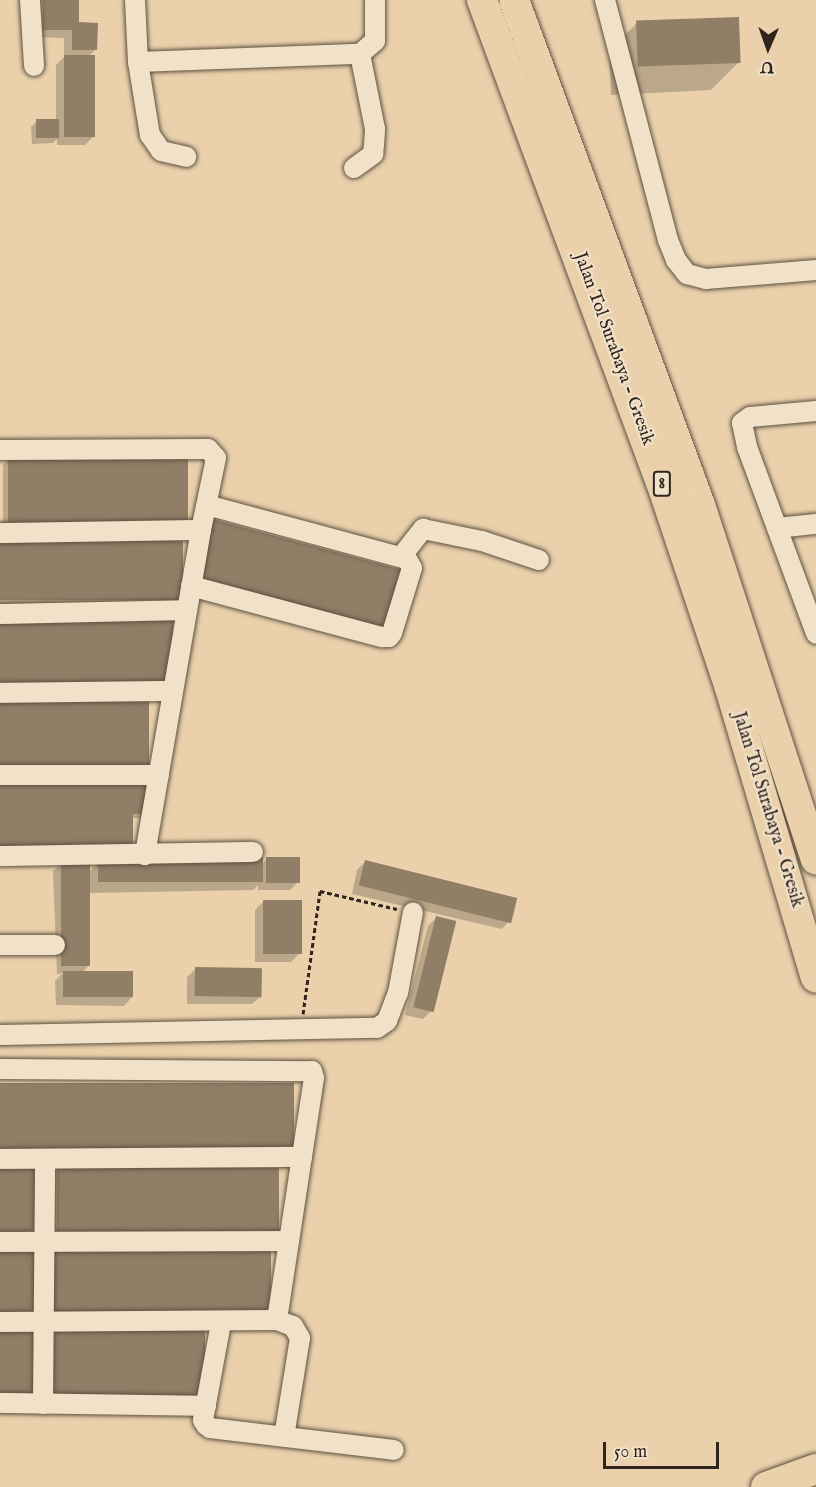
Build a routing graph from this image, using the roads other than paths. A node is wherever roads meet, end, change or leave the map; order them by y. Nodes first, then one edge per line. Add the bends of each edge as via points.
1 (30, 0) edge
2 (135, 0) edge
3 (375, 0) edge
4 (482, 0) edge
5 (513, 0) edge
6 (605, 0) edge
7 (360, 54) junction
8 (138, 62) junction
9 (34, 66) dead end
10 (186, 157) dead end
11 (354, 168) dead end
12 (816, 270) edge
13 (816, 411) edge
14 (0, 450) edge
15 (207, 506) junction
16 (816, 524) edge
17 (777, 528) junction
18 (201, 530) junction
19 (0, 533) edge
20 (400, 557) junction
21 (539, 560) dead end
22 (191, 586) junction
23 (811, 607) edge
24 (187, 610) junction
25 (0, 614) edge
26 (816, 634) edge
27 (173, 691) junction
28 (0, 693) edge
29 (0, 775) edge
30 (159, 775) junction
31 (253, 852) dead end
32 (145, 855) junction
33 (0, 856) edge
34 (816, 860) edge
35 (413, 912) road end
36 (0, 945) edge
37 (55, 945) dead end
38 (816, 978) edge
39 (0, 1035) edge
40 (0, 1069) edge
41 (302, 1157) junction
42 (0, 1159) edge
43 (45, 1159) junction
44 (289, 1241) junction
45 (0, 1242) edge
46 (45, 1243) junction
47 (277, 1320) junction
48 (0, 1322) edge
49 (44, 1323) junction
50 (221, 1323) junction
51 (0, 1403) edge
52 (43, 1404) junction
53 (206, 1406) junction
54 (284, 1437) junction
55 (394, 1450) dead end
56 (816, 1469) edge
57 (766, 1487) edge

1 - 9 street
2 - 8 street
3 - 7 street via 375,41
4 - 38 highway, Jalan Tol Surabaya - Gresik / 8 via 664,491 730,688
5 - 34 highway, Jalan Tol Surabaya - Gresik / 8 via 700,505
6 - 12 street via 676,261 687,274 706,279
7 - 8 street
7 - 11 street via 375,129 373,154
8 - 10 street via 153,141 161,151
13 - 17 street via 755,416 742,423
14 - 15 street via 208,450 216,458
15 - 18 street
15 - 20 street
16 - 17 street
17 - 23 street
18 - 19 street
18 - 22 street
20 - 21 street via 423,529 482,541
20 - 22 street via 411,562 412,568 389,637 382,638
22 - 24 street
23 - 26 street
24 - 25 street
24 - 27 street
27 - 28 street
27 - 30 street
29 - 30 street
30 - 32 street
31 - 32 street
32 - 33 street
35 - 39 street via 398,993 387,1021 377,1028
36 - 37 street
40 - 41 street via 312,1071
41 - 43 street
41 - 44 street
42 - 43 street
43 - 46 street
44 - 46 street
44 - 47 street
45 - 46 street
46 - 49 street
47 - 50 street
47 - 54 street via 292,1326 300,1338
48 - 49 street
49 - 50 street
49 - 52 street
50 - 53 street
51 - 52 street
52 - 53 street
53 - 54 street via 203,1420 210,1428
54 - 55 street
56 - 57 highway

